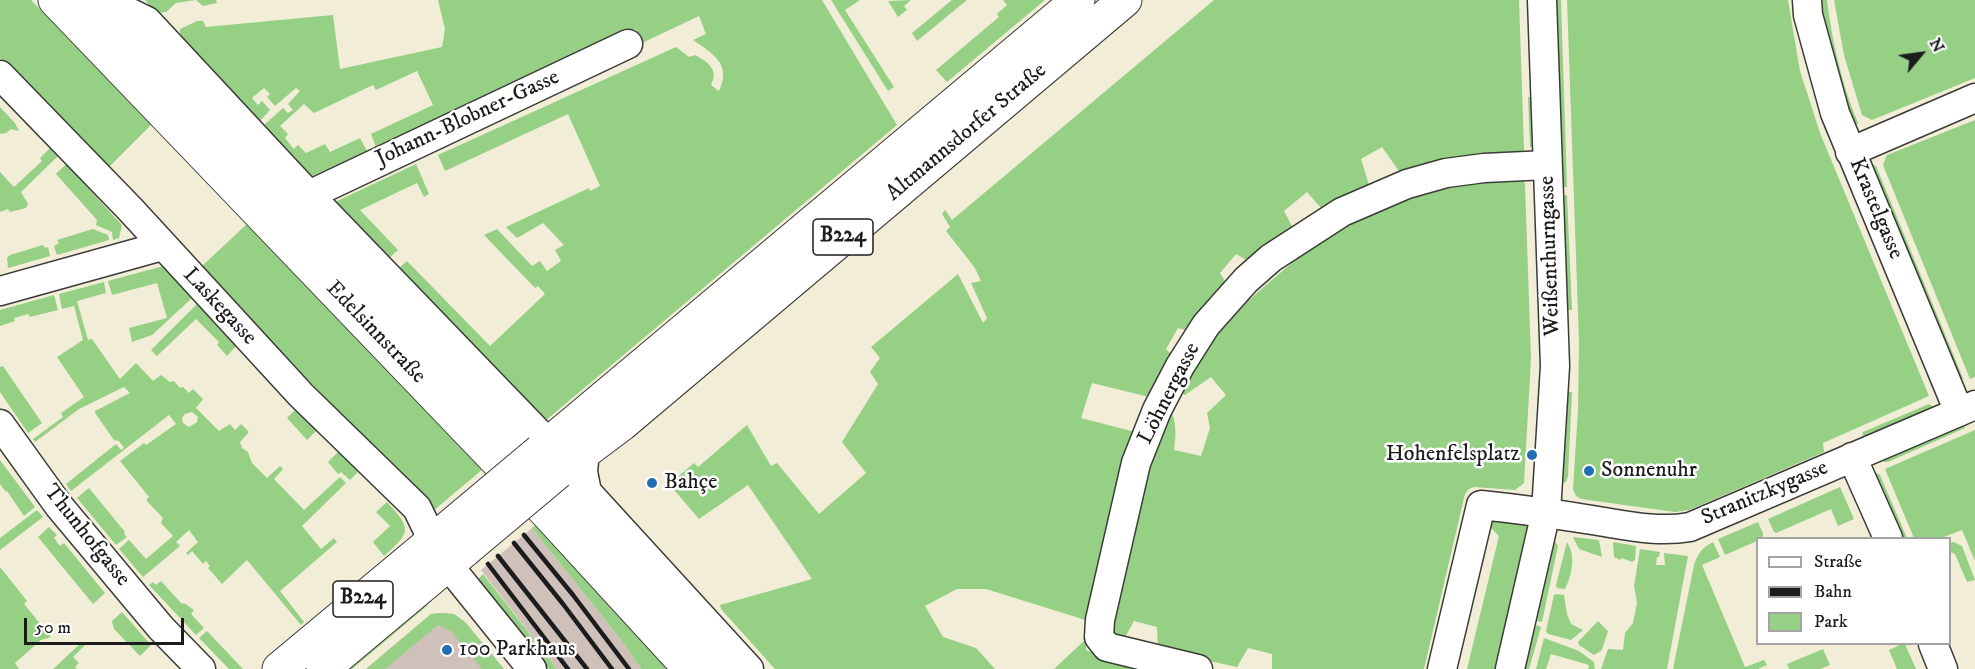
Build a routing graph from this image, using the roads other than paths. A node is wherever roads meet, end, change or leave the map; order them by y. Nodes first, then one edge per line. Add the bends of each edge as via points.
1 (55, 0) edge
2 (94, 0) edge
3 (104, 0) edge
4 (1078, 0) edge
5 (1125, 0) edge
6 (1542, 0) edge
7 (1807, 0) edge
8 (628, 44) dead end
9 (0, 75) edge
10 (1975, 98) edge
11 (1850, 152) junction
12 (1547, 165) junction
13 (309, 195) junction
14 (162, 246) junction
15 (0, 291) edge
16 (1967, 409) edge
17 (0, 424) edge
18 (585, 450) junction
19 (549, 456) junction
20 (1852, 457) junction
21 (1546, 512) junction
22 (1888, 537) edge
23 (448, 546) junction
24 (1933, 645) edge
25 (201, 669) edge
26 (279, 669) edge
27 (323, 669) edge
28 (532, 669) edge
29 (690, 669) edge
30 (722, 669) edge
31 (749, 669) edge
32 (1198, 669) edge
33 (1442, 669) edge
34 (1510, 669) edge
35 (1943, 669) edge

1 - 29 main road, Edelsinnstraße via 541,507
2 - 30 main road, Edelsinnstraße via 516,444
3 - 13 street via 147,21
4 - 19 main road, Altmannsdorfer Straße / B224
5 - 18 main road, Altmannsdorfer Straße / B224 via 622,424
6 - 12 street, Weißenthurngasse
7 - 11 street, Krastelgasse via 1832,102
8 - 13 street, Johann-Blobner-Gasse
9 - 14 street, Laskegasse
10 - 11 street
11 - 16 street, Krastelgasse
12 - 21 street, Weißenthurngasse via 1555,366
12 - 32 street, Löhnergasse via 1446,173 1407,184 1342,212 1271,258 1206,325 1166,392 1136,463 1099,637 1107,647
13 - 19 street
14 - 15 street
14 - 23 street, Laskegasse via 301,395 417,508
16 - 20 street, Stranitzkygasse
17 - 25 street, Thunhofgasse via 59,506
18 - 19 main road, Altmannsdorfer Straße / B224
18 - 31 street via 582,472 587,492
19 - 23 main road, B224, bridge
20 - 21 street, Stranitzkygasse via 1690,527 1653,529
20 - 22 street
21 - 33 street via 1481,505
21 - 34 street
23 - 26 main road, B224
23 - 27 main road, B224
23 - 28 street, Laskegasse
24 - 35 street

